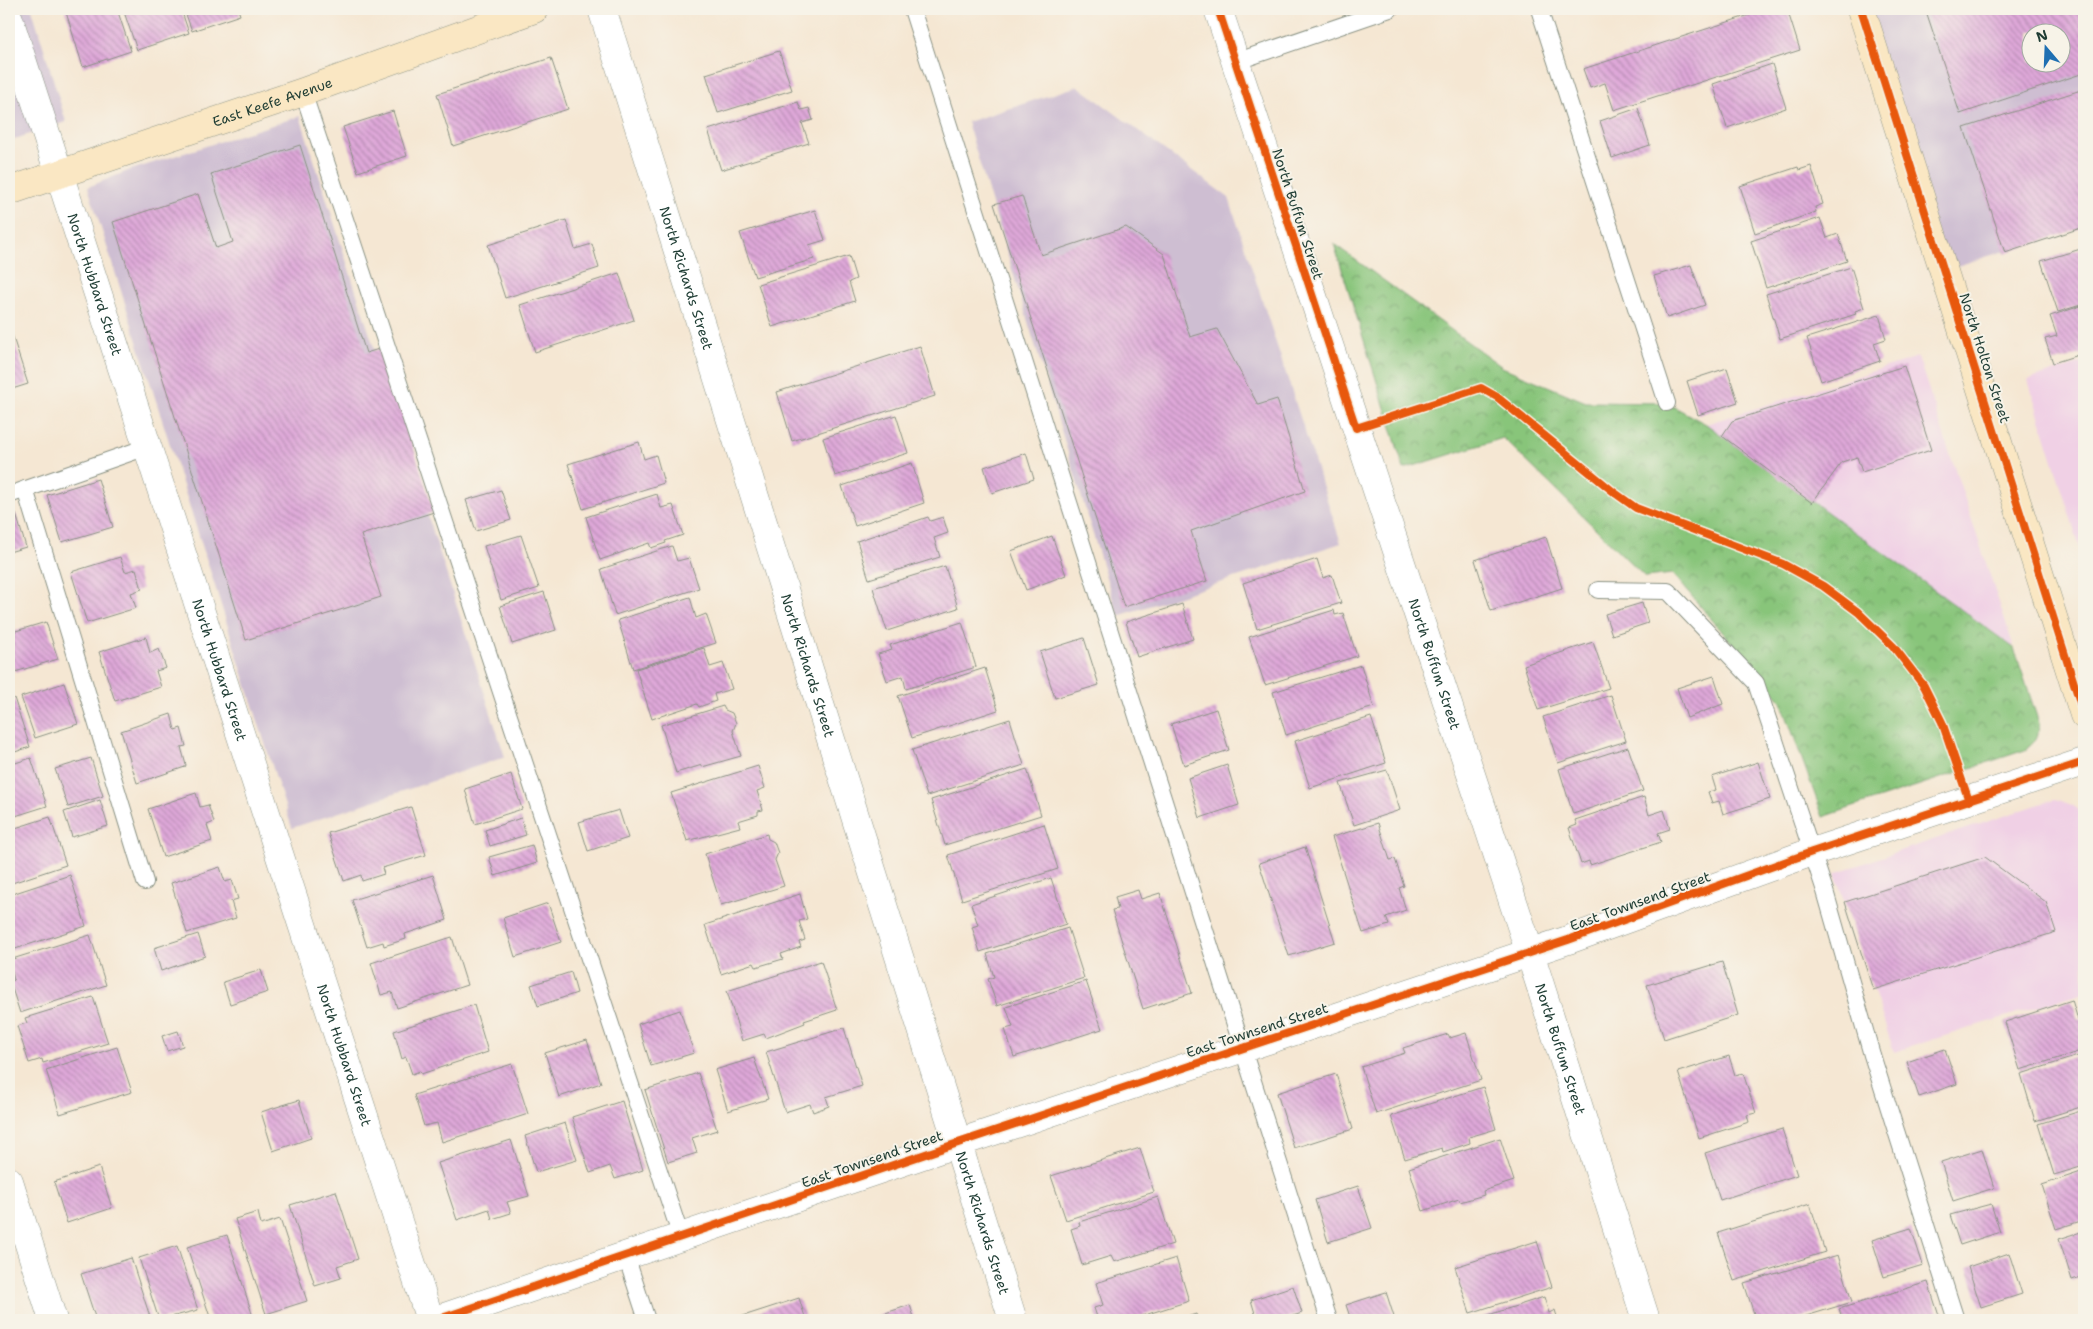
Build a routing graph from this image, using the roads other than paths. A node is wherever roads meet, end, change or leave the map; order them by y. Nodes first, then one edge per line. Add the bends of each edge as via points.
1 (534, 9) edge
2 (602, 9) edge
3 (912, 9) edge
4 (1218, 9) edge
5 (1390, 9) edge
6 (1539, 9) edge
7 (1861, 9) edge
8 (9, 19) edge
9 (1235, 62) junction
10 (303, 92) junction
11 (59, 174) junction
12 (9, 191) edge
13 (1667, 403) dead end
14 (147, 446) junction
15 (25, 490) junction
16 (9, 495) edge
17 (1598, 590) dead end
18 (2084, 715) edge
19 (2084, 762) edge
20 (1812, 852) junction
21 (145, 882) dead end
22 (1530, 952) junction
23 (1242, 1048) junction
24 (958, 1143) junction
25 (9, 1181) edge
26 (681, 1237) junction
27 (626, 1256) junction
28 (53, 1320) edge
29 (430, 1320) edge
30 (436, 1320) edge
31 (648, 1320) edge
32 (1013, 1320) edge
33 (1329, 1320) edge
34 (1646, 1320) edge
35 (1956, 1320) edge

1 - 10 main road, East Keefe Avenue
2 - 24 street, North Richards Street
3 - 23 lane
4 - 9 street, North Buffum Street
5 - 9 lane
6 - 13 lane
7 - 18 main road, North Holton Street
8 - 11 street, North Hubbard Street
9 - 22 street, North Buffum Street
10 - 11 main road, East Keefe Avenue
10 - 26 lane
11 - 12 main road, East Keefe Avenue
11 - 14 street, North Hubbard Street
14 - 15 lane
14 - 29 street, North Hubbard Street
15 - 16 lane
15 - 21 lane
17 - 20 lane via 1668,592 1756,683
19 - 20 street, East Townsend Street
20 - 22 street, East Townsend Street
20 - 35 lane
22 - 23 street, East Townsend Street
22 - 34 street, North Buffum Street
23 - 24 street, East Townsend Street
23 - 33 lane
24 - 26 street, East Townsend Street
24 - 32 street, North Richards Street
25 - 28 street
26 - 27 street, East Townsend Street
27 - 30 street, East Townsend Street
27 - 31 lane

